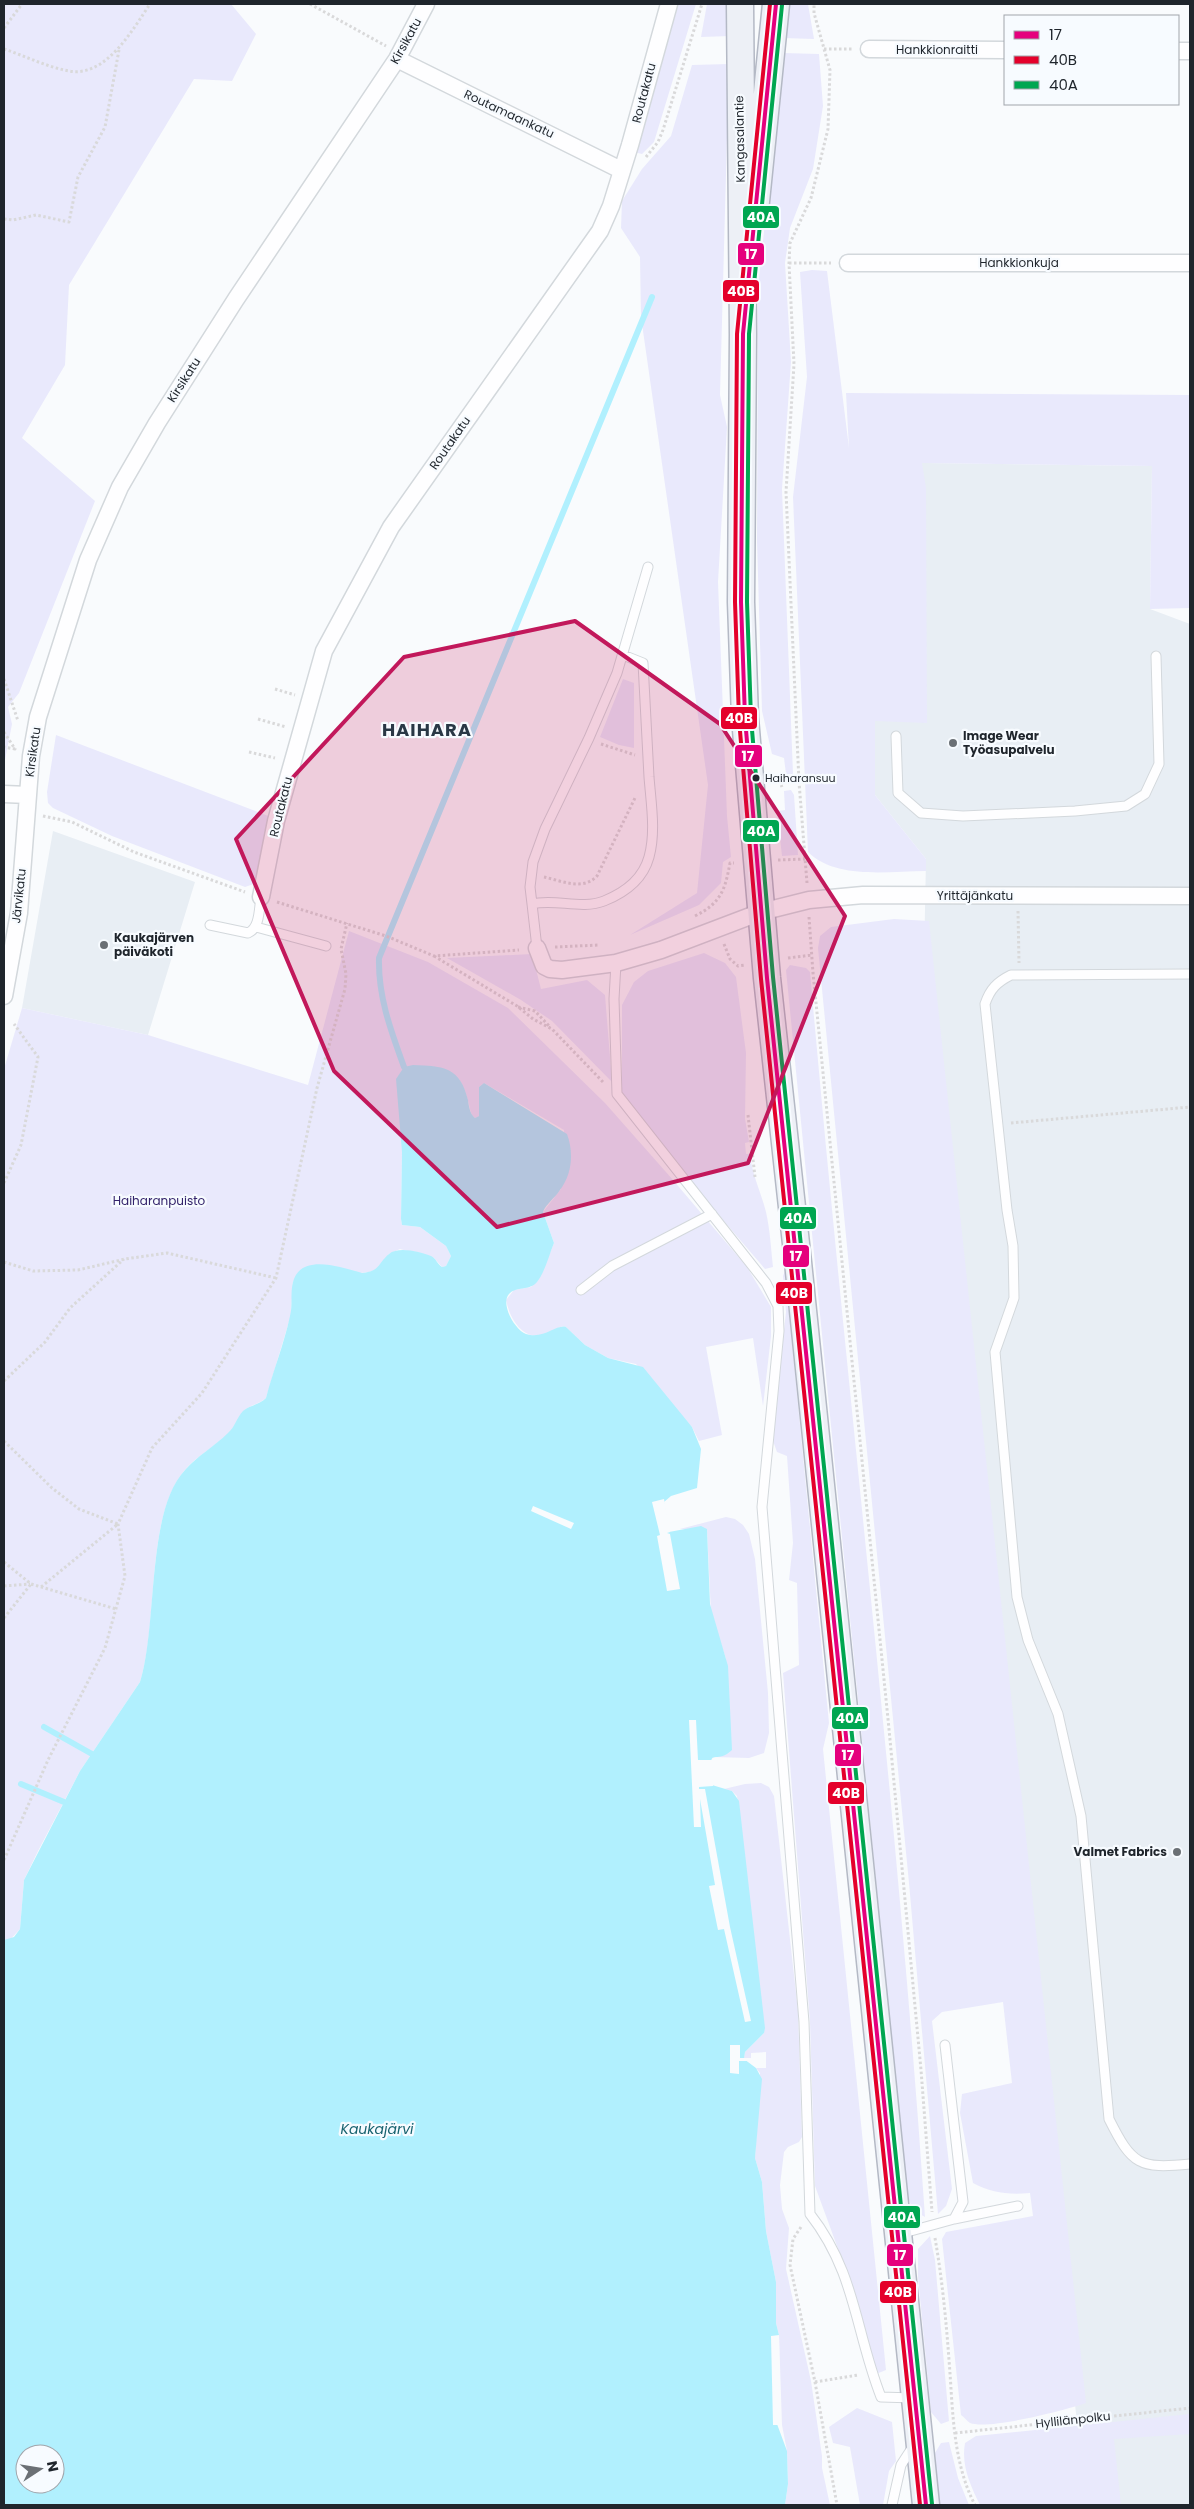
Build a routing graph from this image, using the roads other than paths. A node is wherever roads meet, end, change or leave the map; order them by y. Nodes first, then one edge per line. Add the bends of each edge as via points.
1 (426, 4) edge
2 (669, 4) edge
3 (740, 4) edge
4 (776, 4) edge
5 (869, 49) road end
6 (1004, 50) edge
7 (398, 59) junction
8 (621, 170) junction
9 (848, 263) road end
10 (1190, 263) edge
11 (743, 334) junction
12 (648, 567) dead end
13 (622, 655) junction
14 (1156, 656) dead end
15 (896, 736) dead end
16 (4, 794) edge
17 (28, 795) junction
18 (1190, 896) edge
19 (261, 897) joint
20 (532, 904) junction
21 (761, 912) junction
22 (210, 924) dead end
23 (256, 926) junction
24 (326, 946) dead end
25 (537, 948) joint
26 (616, 963) junction
27 (1190, 974) edge
28 (4, 996) edge
29 (712, 1214) junction
30 (581, 1290) dead end
31 (945, 2045) dead end
32 (1190, 2164) edge
33 (1018, 2206) dead end
34 (954, 2219) junction
35 (898, 2234) junction
36 (914, 2398) junction
37 (920, 2437) junction
38 (892, 2505) edge
39 (926, 2505) edge

1 - 7 street, Kirsikatu
2 - 8 street, Routakatu
3 - 11 main road, Kangasalantie
4 - 11 main road, Kangasalantie
5 - 6 street, Hankkionraitti
7 - 8 street, Routamaankatu
7 - 17 street, Kirsikatu via 236,299 157,422 120,487 88,560 38,717
8 - 19 street, Routakatu via 600,231 391,527 324,651 276,821
9 - 10 street, Hankkionkuja
11 - 21 main road, Kangasalantie via 742,666
12 - 13 lane
13 - 20 lane via 589,738 544,829 533,862
13 - 20 lane via 643,663 652,824 649,858 640,876 624,892 602,902 571,905 542,901
14 - 15 lane via 1159,764 1145,794 1126,806 963,816 921,812 898,793
16 - 17 street
17 - 28 street, Järvikatu via 19,913
18 - 21 street, Yrittäjänkatu via 864,895 809,900
19 - 23 lane
20 - 25 lane
21 - 26 street via 661,950
21 - 35 main road, Kangasalantie
22 - 23 lane via 248,933
23 - 24 lane
25 - 26 street via 544,966 555,970
26 - 29 lane via 617,1094
27 - 32 lane via 1011,975 999,981 989,992 985,1004 1013,1246 1014,1298 995,1352 1017,1597 1028,1640 1058,1714 1081,1816 1109,2119 1121,2143 1135,2160 1162,2167
29 - 30 lane via 612,1266
29 - 36 lane via 766,1283 778,1306 779,1331 762,1507 804,2022 810,2214 826,2235 843,2268 882,2397
31 - 34 lane via 963,2202
33 - 34 lane
34 - 35 lane
35 - 36 main road, Kangasalantie
36 - 37 main road, Kangasalantie
37 - 38 lane via 901,2465
37 - 39 main road, Kangasalantie

